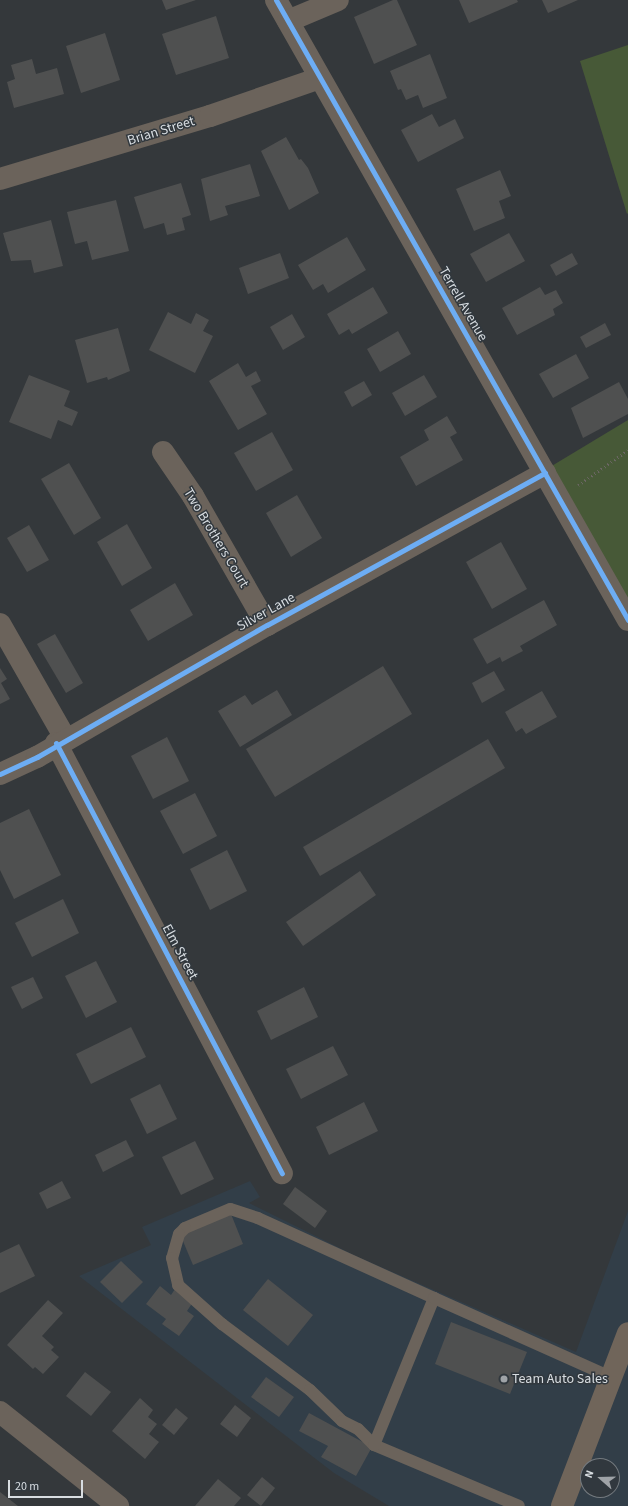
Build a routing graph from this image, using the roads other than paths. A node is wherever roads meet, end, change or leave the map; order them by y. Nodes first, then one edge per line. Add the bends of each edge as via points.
1 (276, 0) edge
2 (338, 0) edge
3 (288, 21) junction
4 (320, 78) junction
5 (0, 179) edge
6 (163, 452) dead end
7 (545, 473) junction
8 (628, 620) edge
9 (0, 624) edge
10 (267, 625) junction
11 (61, 741) junction
12 (0, 774) edge
13 (282, 1173) dead end
14 (434, 1298) junction
15 (628, 1333) edge
16 (612, 1377) junction
17 (0, 1412) edge
18 (374, 1444) junction
19 (118, 1506) edge
20 (518, 1506) edge
21 (562, 1506) edge

1 - 3 street, Terrell Avenue
2 - 3 street
3 - 4 street, Terrell Avenue
4 - 5 street, Brian Street via 210,116
4 - 7 street, Terrell Avenue
6 - 10 street, Two Brothers Court via 193,496
7 - 8 street, Terrell Avenue
7 - 10 street, Silver Lane
9 - 11 street, Elm Street
10 - 11 street, Silver Lane
11 - 12 street, Silver Lane
11 - 13 street, Elm Street
14 - 16 lane
14 - 18 lane
14 - 18 lane via 258,1218 230,1209 210,1214 179,1234 172,1258 178,1285 222,1324 310,1390 342,1421 358,1429
15 - 16 main road
16 - 21 main road
17 - 19 street
18 - 20 lane

